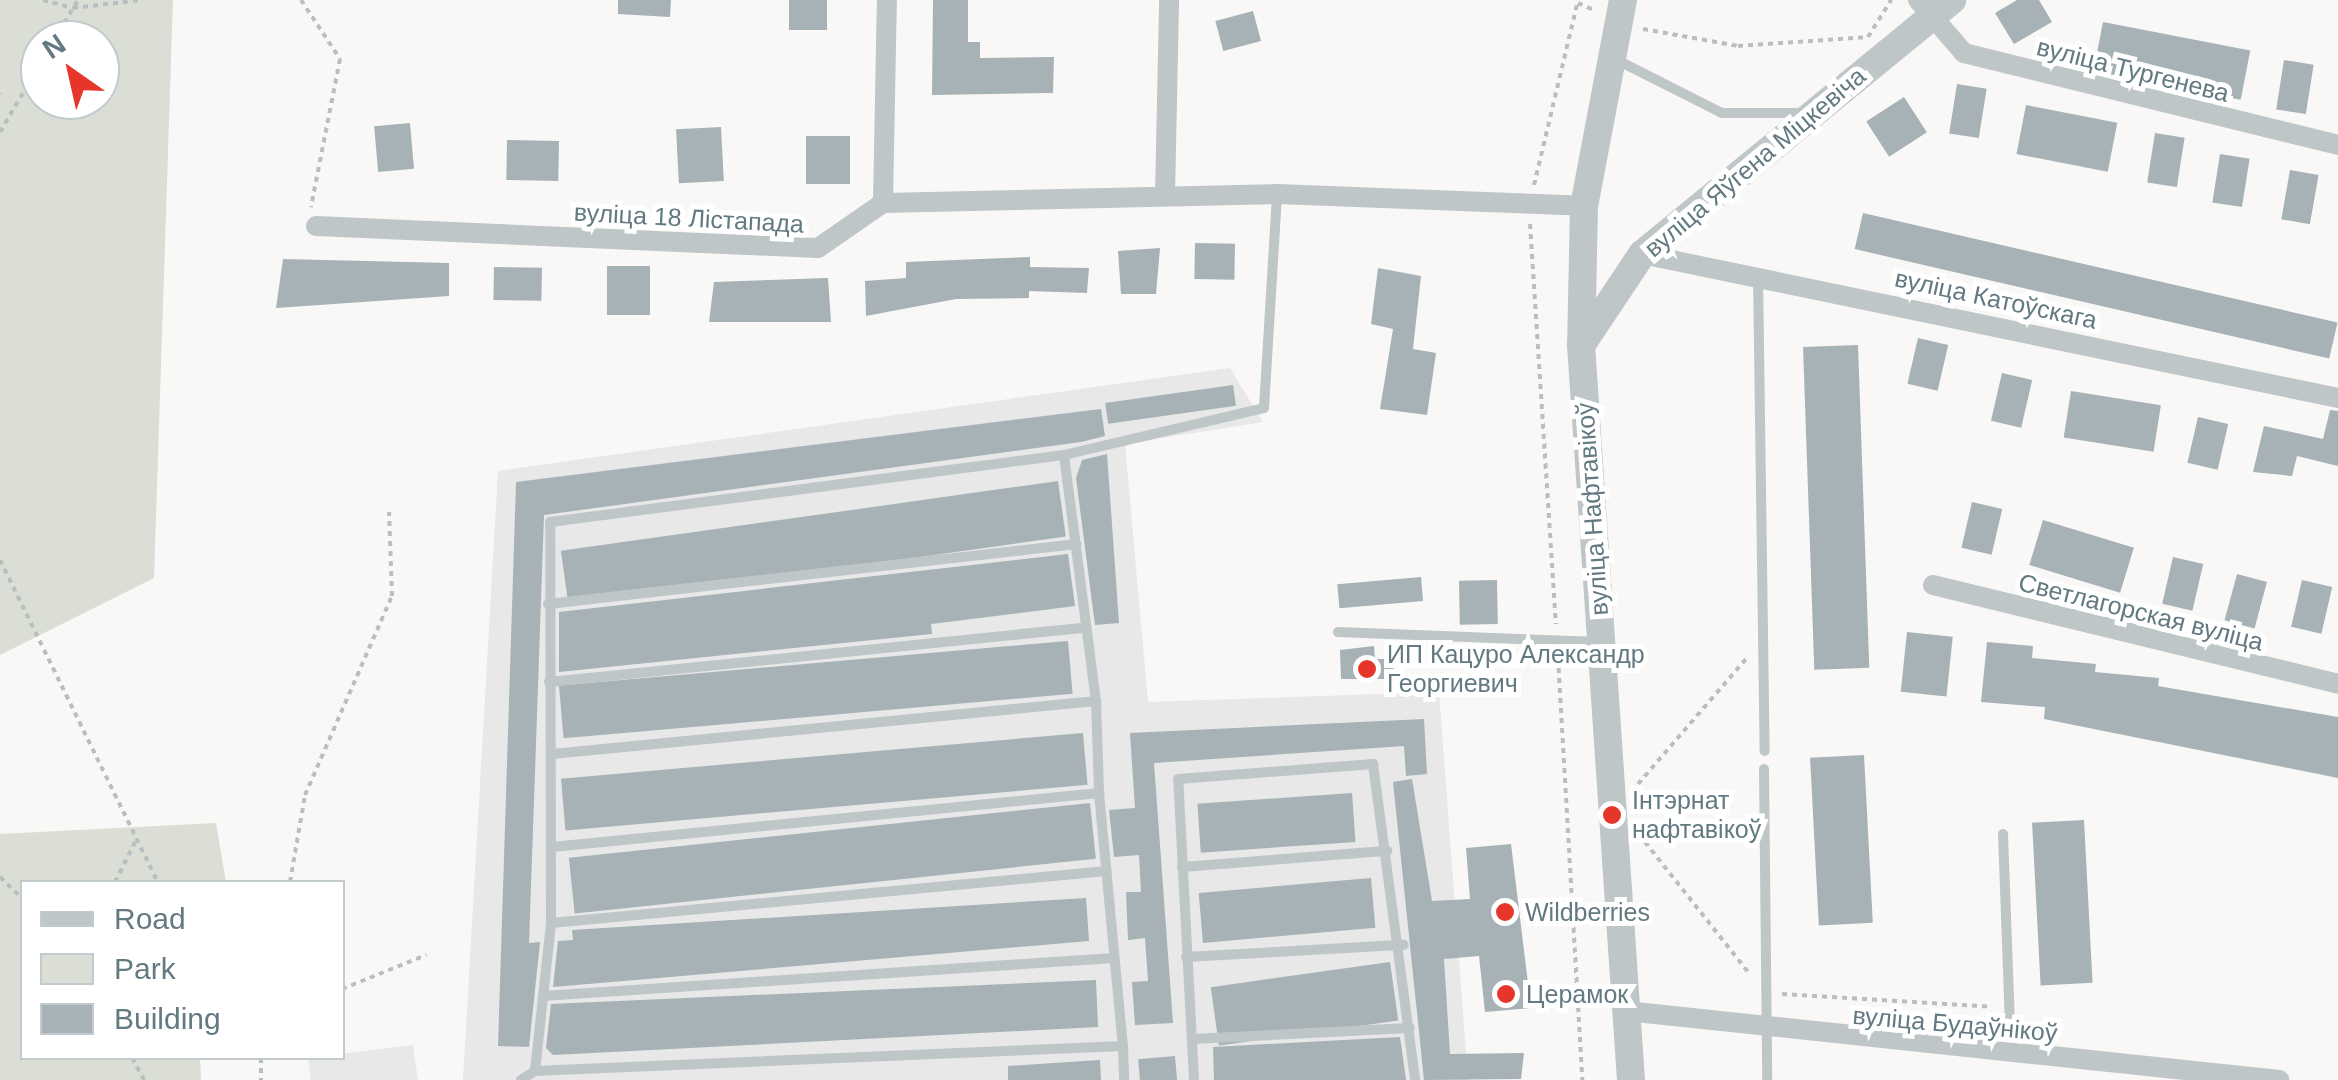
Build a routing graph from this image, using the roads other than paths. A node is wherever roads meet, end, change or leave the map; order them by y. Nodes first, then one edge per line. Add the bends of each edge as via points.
1 (887, 0) edge
2 (1168, 0) edge
3 (1952, 0) edge
4 (1616, 6) edge
5 (1923, 10) edge
6 (1610, 56) junction
7 (1810, 113) junction
8 (2338, 145) edge
9 (1277, 194) junction
10 (1165, 196) junction
11 (883, 203) junction
12 (1584, 206) junction
13 (316, 226) road end
14 (1642, 254) junction
15 (1758, 274) junction
16 (1582, 345) junction
17 (2338, 398) edge
18 (1064, 455) junction
19 (1076, 544) junction
20 (1933, 585) dead end
21 (548, 604) junction
22 (1082, 628) junction
23 (1338, 632) dead end
24 (1601, 642) junction
25 (549, 682) junction
26 (2338, 684) edge
27 (1096, 701) junction
28 (1765, 752) dead end
29 (552, 754) junction
30 (1764, 769) dead end
31 (1099, 794) junction
32 (2002, 834) dead end
33 (552, 847) junction
34 (1386, 851) junction
35 (1182, 867) junction
36 (1107, 871) junction
37 (551, 923) junction
38 (1404, 945) junction
39 (1114, 958) junction
40 (1186, 958) junction
41 (543, 996) junction
42 (1626, 1011) junction
43 (1410, 1028) junction
44 (1765, 1032) junction
45 (1192, 1039) junction
46 (1124, 1046) junction
47 (2011, 1054) junction
48 (535, 1072) junction
49 (2144, 1074) edge
50 (520, 1080) edge
51 (1124, 1080) edge
52 (1194, 1080) edge
53 (1415, 1080) edge
54 (1631, 1080) edge
55 (1767, 1080) edge
56 (2279, 1080) edge

1 - 11 street
2 - 10 street
3 - 5 street, вуліца Яўгена Міцкевіча
4 - 6 street, вуліца Нафтавікоў
5 - 7 street, вуліца Яўгена Міцкевіча
5 - 8 street, вуліца Тургенева via 1964,52
6 - 7 lane via 1642,80 1722,113
6 - 12 street, вуліца Нафтавікоў
7 - 14 street, вуліца Яўгена Міцкевіча
9 - 10 street
9 - 12 street
9 - 18 lane via 1264,408
10 - 11 street
11 - 13 street, вуліца 18 Лістапада via 818,248
12 - 16 street, вуліца Нафтавікоў
14 - 15 street, вуліца Катоўскага
14 - 16 street, вуліца Яўгена Міцкевіча
15 - 17 street, вуліца Катоўскага
15 - 28 lane
16 - 24 street, вуліца Нафтавікоў
18 - 19 lane
18 - 21 lane via 550,522
19 - 21 lane
19 - 22 lane
20 - 26 street, Светлагорская вуліца
21 - 25 lane
22 - 25 lane
22 - 27 lane
23 - 24 lane
24 - 42 street, вуліца Нафтавікоў
25 - 29 lane
27 - 29 lane
27 - 31 lane
29 - 33 lane
30 - 44 lane
31 - 33 lane
31 - 36 lane
32 - 47 lane
33 - 37 lane
34 - 35 lane
34 - 35 lane via 1373,764 1178,779
34 - 38 lane
35 - 40 lane
36 - 37 lane
36 - 39 lane
37 - 41 lane
38 - 40 lane
38 - 43 lane
39 - 41 lane
39 - 46 lane
40 - 45 lane
41 - 48 lane
42 - 44 street, вуліца Будаўнікоў
42 - 54 street, вуліца Нафтавікоў
43 - 45 lane
43 - 53 lane
44 - 47 street, вуліца Будаўнікоў
44 - 55 lane
45 - 52 lane
46 - 48 lane
46 - 51 lane
47 - 49 street, вуліца Будаўнікоў
48 - 50 lane
49 - 56 street, вуліца Будаўнікоў

